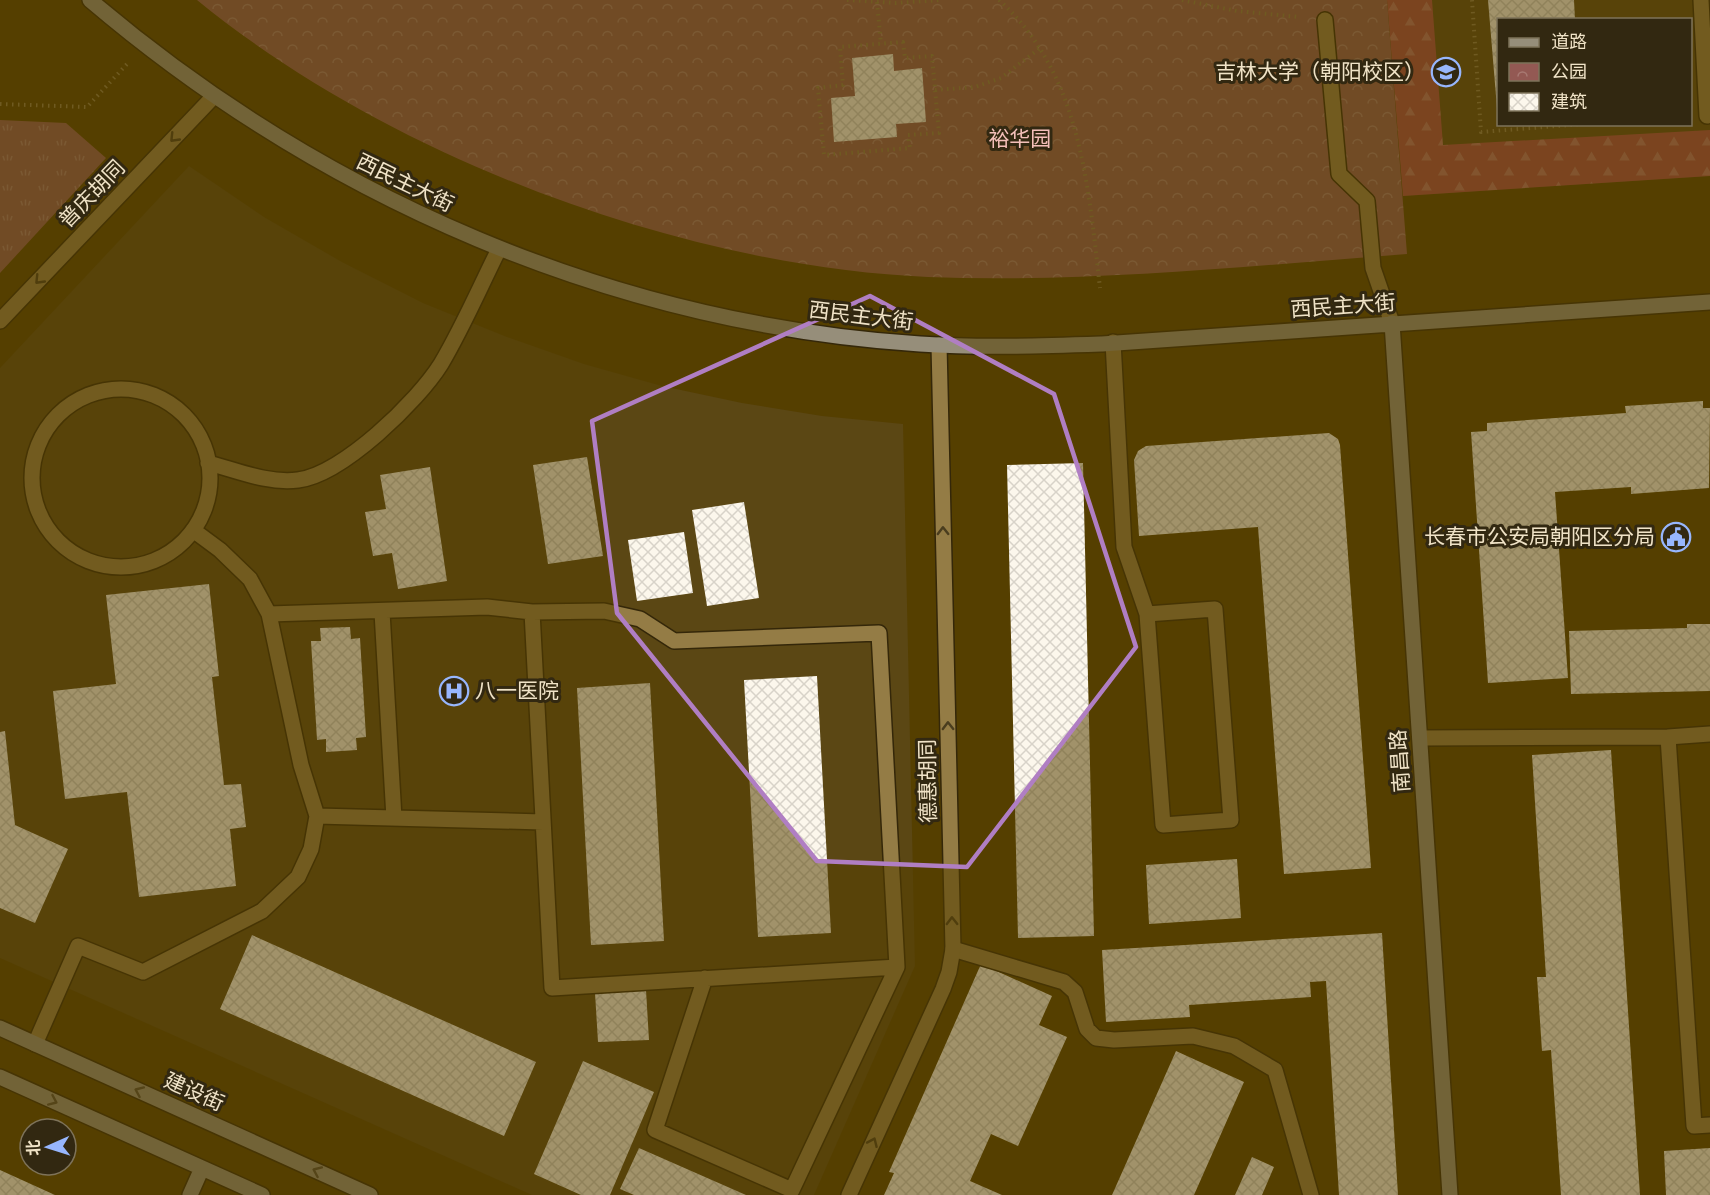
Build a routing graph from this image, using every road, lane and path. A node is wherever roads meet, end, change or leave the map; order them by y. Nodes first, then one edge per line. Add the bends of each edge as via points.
1 (90, 0) edge
2 (847, 0) edge
3 (941, 0) edge
4 (999, 0) edge
5 (1182, 0) edge
6 (1472, 0) edge
7 (1701, 0) edge
8 (859, 1) edge
9 (877, 2) junction
10 (1325, 20) joint
11 (144, 44) junction
12 (881, 44) junction
13 (1040, 48) junction
14 (935, 90) junction
15 (214, 96) junction
16 (0, 104) edge
17 (1707, 116) dead end
18 (1557, 126) edge
19 (499, 249) junction
20 (1100, 288) dead end
21 (1710, 302) edge
22 (0, 321) edge
23 (1392, 323) junction
24 (1113, 342) junction
25 (939, 345) junction
26 (208, 463) junction
27 (193, 530) junction
28 (382, 612) junction
29 (532, 612) junction
30 (269, 614) junction
31 (1147, 614) junction
32 (1710, 734) edge
33 (1668, 737) junction
34 (1420, 738) junction
35 (317, 816) junction
36 (394, 818) junction
37 (543, 822) junction
38 (953, 949) junction
39 (897, 967) junction
40 (705, 978) junction
41 (0, 1028) edge
42 (35, 1044) junction
43 (0, 1077) edge
44 (1710, 1125) edge
45 (202, 1168) junction
46 (190, 1195) edge
47 (262, 1195) edge
48 (370, 1195) edge
49 (849, 1195) edge
50 (1311, 1195) edge
51 (1450, 1195) edge

1 - 11 main road, 西民主大街
2 - 8 path
3 - 9 path
4 - 13 path
5 - 10 path via 1237,11
6 - 18 path via 1481,132
7 - 17 street
8 - 9 path
9 - 12 path
10 - 23 street via 1339,174 1367,201 1373,268
11 - 15 main road, 西民主大街
11 - 16 path via 87,107
12 - 14 path via 903,42 905,58 932,56
12 - 14 path via 840,47 843,85 818,88 824,155 910,148 908,135 939,133
13 - 14 path via 1001,78 975,87
13 - 20 path via 1058,79 1088,180
15 - 19 main road, 西民主大街 via 354,182
15 -> 22 street, 普庆胡同
19 - 25 main road, 西民主大街 via 650,300 739,320 828,335
19 - 26 street via 440,365 399,416 346,460 299,480 274,480
21 - 23 main road, 西民主大街
23 - 24 main road, 西民主大街
23 - 34 main road, 南昌路
24 - 25 main road, 西民主大街
24 - 31 street via 1124,547
38 -> 25 street, 德惠胡同
26 - 27 street via 204,509
26 - 27 street via 189,420 150,394 127,389 104,390 62,411 38,445 32,466 36,507 46,526 59,543 95,564 116,567 151,562 167,554
27 - 30 street via 250,579
28 - 29 street via 487,607
28 - 30 street
28 - 36 street
29 - 37 street
29 - 39 street via 604,612 640,619 674,641 879,633
30 - 35 street via 301,765
31 - 31 street via 1215,609 1231,820 1163,825
32 - 33 street
33 - 34 street
33 - 44 street via 1694,1126
34 - 51 main road, 南昌路
35 - 36 street
35 - 42 street via 311,849 298,877 262,911 143,972 78,946
36 - 37 street
37 - 40 street via 552,988
49 -> 38 street, 德惠胡同 via 943,989
38 - 50 street via 1064,982 1075,992 1087,1029 1096,1038 1193,1035 1234,1046 1275,1070
39 - 40 street
39 - 40 street via 792,1190 655,1130
41 - 42 main road, 建设街
48 -> 42 main road, 建设街
43 -> 45 main road
45 - 46 main road
45 - 47 main road

